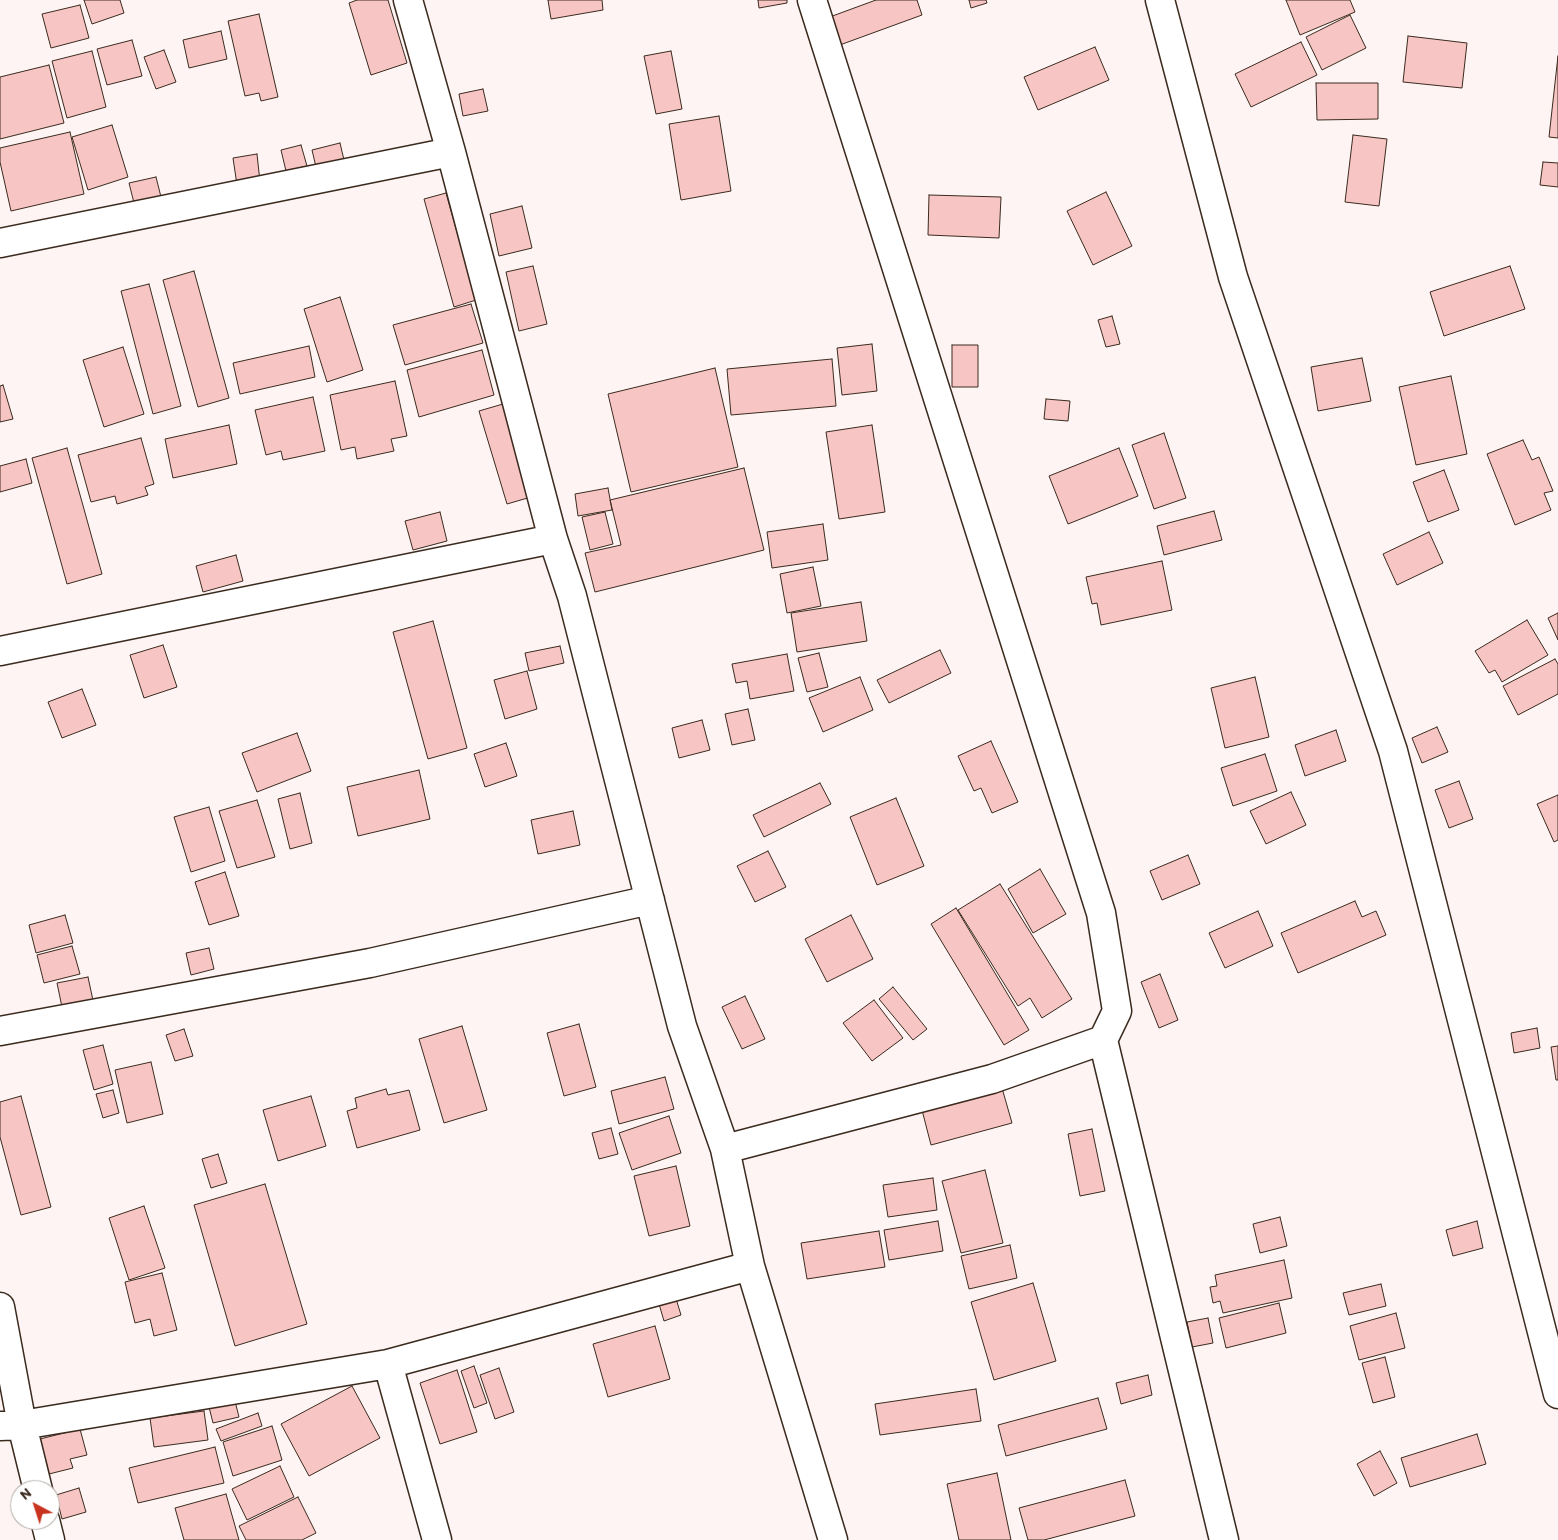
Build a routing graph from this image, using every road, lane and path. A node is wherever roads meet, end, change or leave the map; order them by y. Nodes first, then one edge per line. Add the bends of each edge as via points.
1 (408, 0) edge
2 (812, 0) edge
3 (1160, 0) edge
4 (451, 152) junction
5 (0, 243) edge
6 (553, 539) junction
7 (0, 651) edge
8 (650, 900) junction
9 (0, 1030) edge
10 (1103, 1040) junction
11 (725, 1149) junction
12 (750, 1266) junction
13 (0, 1307) edge
14 (388, 1364) junction
15 (1558, 1394) edge
16 (11, 1425) edge
17 (34, 1480) edge
18 (437, 1540) edge
19 (833, 1540) edge
20 (1224, 1540) edge

1 - 4 street
2 - 10 street via 1101,912 1117,1011
3 - 15 street via 1233,277 1393,751
4 - 5 street
4 - 6 street
6 - 7 street
6 - 8 street via 572,596
8 - 9 street via 370,963
8 - 11 street via 682,1026
10 - 11 street via 992,1079
10 - 20 street
11 - 12 street
12 - 14 street
12 - 19 street
13 - 16 street
14 - 16 street
14 - 18 street
16 - 17 street

